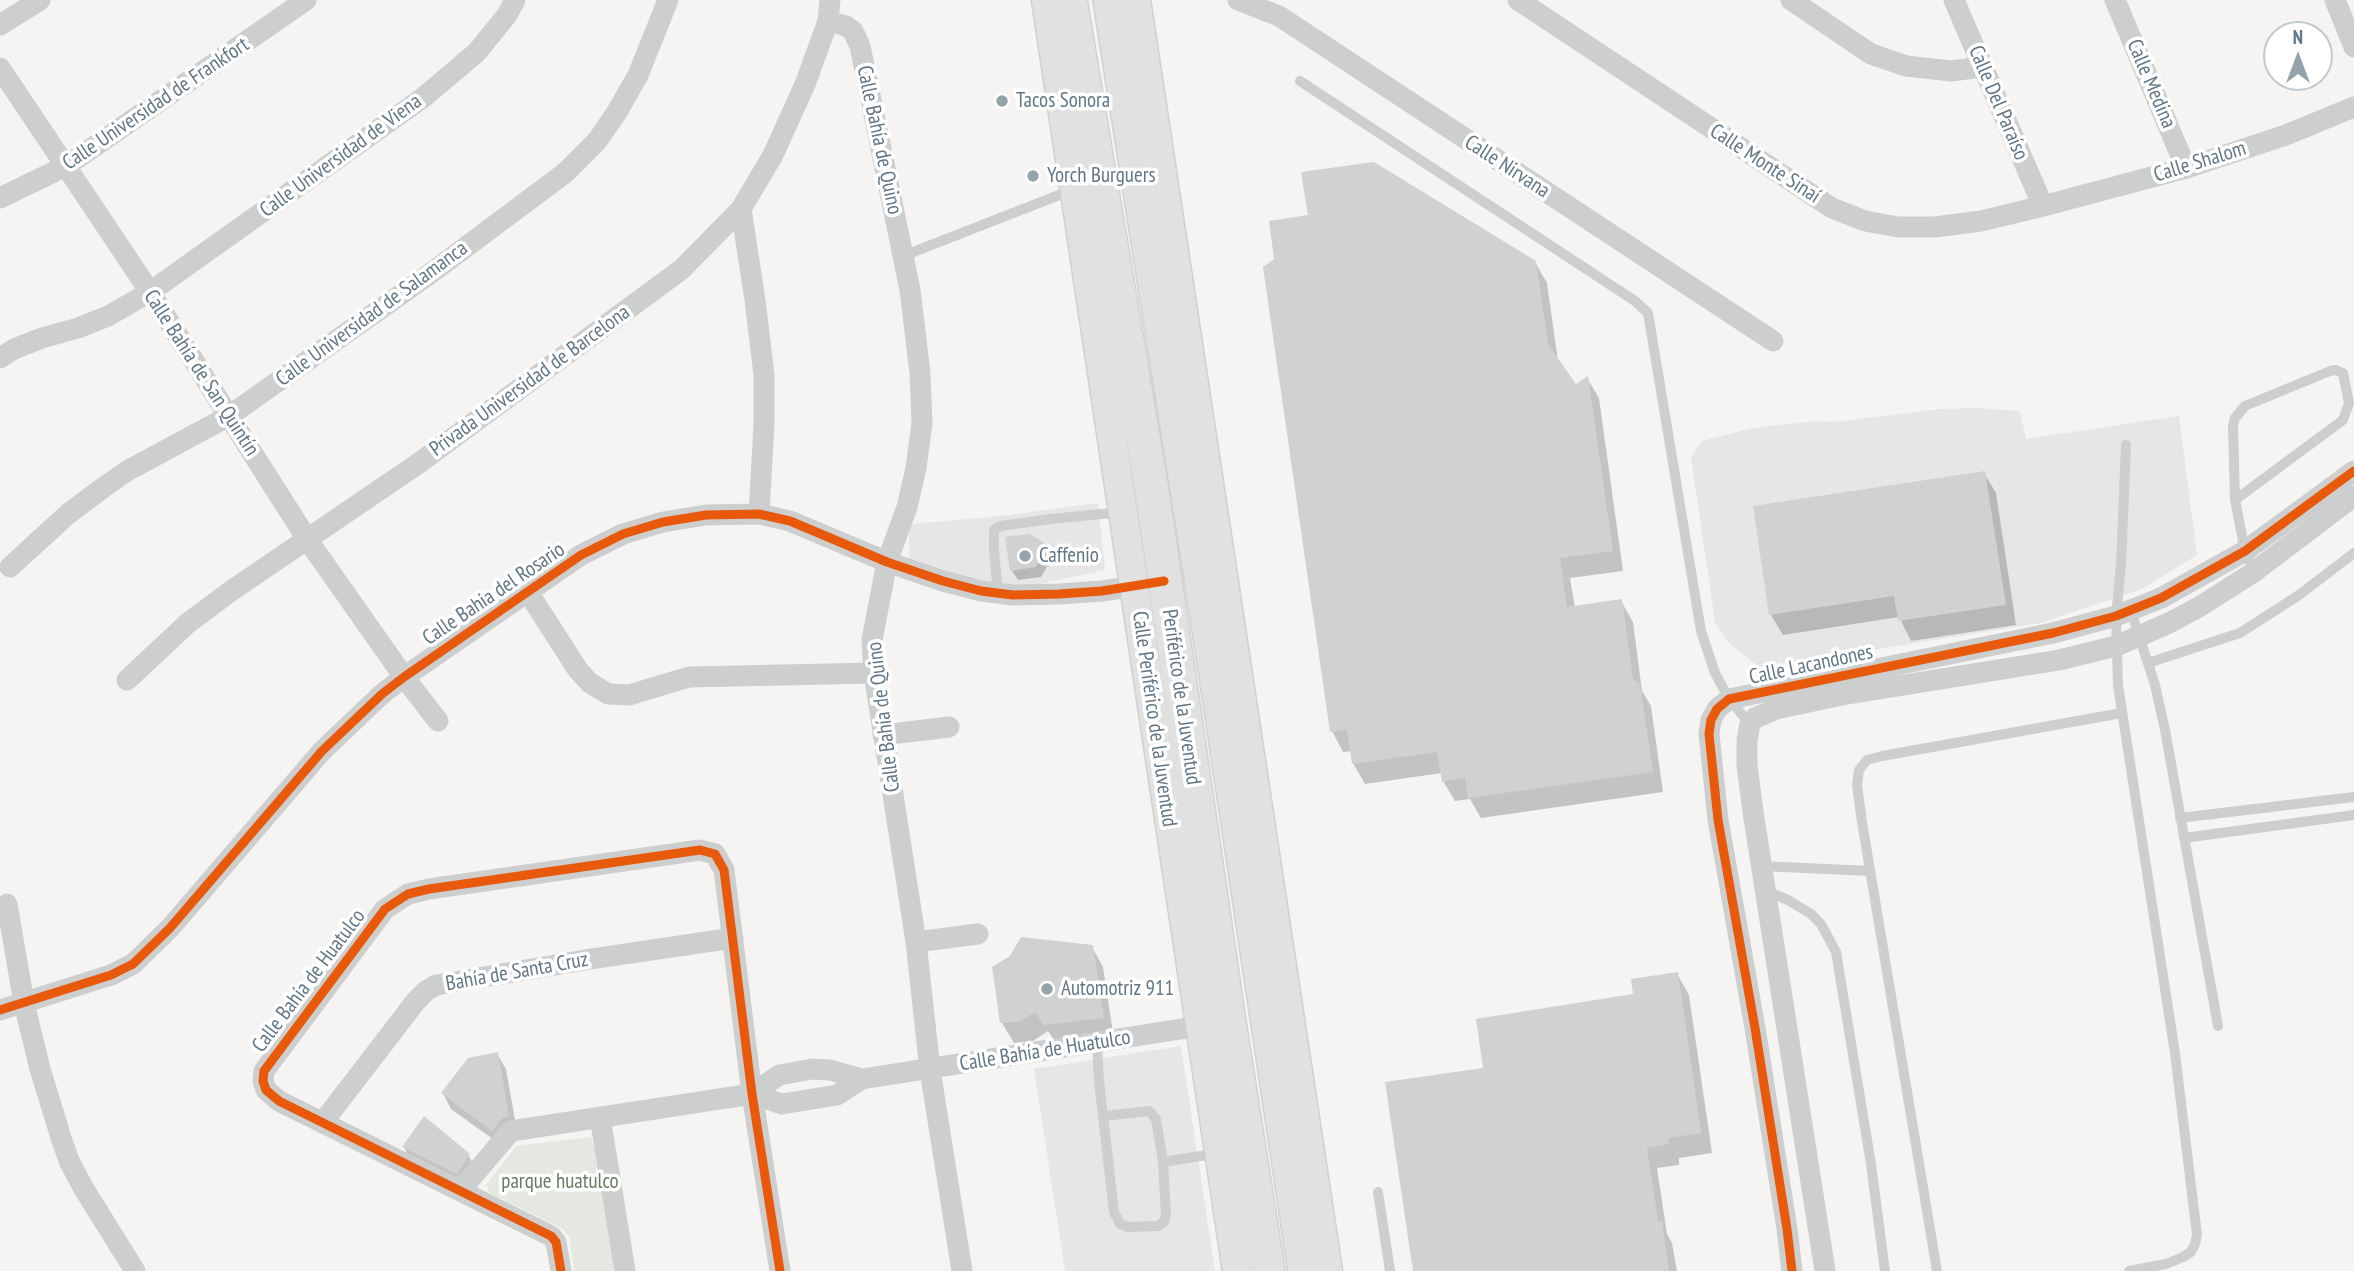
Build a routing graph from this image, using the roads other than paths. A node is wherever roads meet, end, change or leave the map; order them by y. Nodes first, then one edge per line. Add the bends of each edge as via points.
1 (40, 0) edge
2 (306, 0) edge
3 (515, 0) edge
4 (668, 0) edge
5 (1046, 0) edge
6 (1070, 0) edge
7 (1110, 0) edge
8 (1159, 0) edge
9 (1238, 0) edge
10 (1518, 0) edge
11 (1791, 0) edge
12 (1954, 0) edge
13 (2115, 0) edge
14 (2335, 0) edge
15 (1285, 8) edge
16 (829, 10) edge
17 (1138, 11) edge
18 (0, 25) edge
19 (2354, 47) edge
20 (1982, 67) junction
21 (0, 68) edge
22 (1300, 81) dead end
23 (2354, 107) edge
24 (66, 166) junction
25 (2186, 168) junction
26 (1075, 189) junction
27 (0, 198) edge
28 (2043, 206) junction
29 (741, 209) junction
30 (903, 256) junction
31 (150, 292) junction
32 (1773, 341) dead end
33 (0, 358) edge
34 (229, 416) junction
35 (2126, 445) dead end
36 (2354, 471) edge
37 (2354, 496) edge
38 (2235, 500) junction
39 (1124, 512) junction
40 (759, 514) junction
41 (307, 539) junction
42 (2245, 551) junction
43 (2354, 552) edge
44 (887, 562) junction
45 (10, 567) dead end
46 (2254, 572) junction
47 (1149, 584) junction
48 (528, 592) junction
49 (998, 593) junction
50 (2124, 614) junction
51 (2139, 637) junction
52 (2116, 646) junction
53 (2148, 663) junction
54 (874, 673) junction
55 (404, 677) junction
56 (127, 680) dead end
57 (1729, 699) junction
58 (2122, 713) junction
59 (438, 721) dead end
60 (1751, 724) junction
61 (949, 727) dead end
62 (883, 734) junction
63 (2354, 797) edge
64 (2354, 815) edge
65 (2180, 818) junction
66 (2184, 838) junction
67 (1761, 866) junction
68 (1870, 871) junction
69 (1766, 891) junction
70 (7, 904) dead end
71 (1771, 924) junction
72 (1738, 929) junction
73 (978, 934) dead end
74 (733, 938) junction
75 (916, 942) junction
76 (24, 1003) junction
77 (0, 1010) edge
78 (1787, 1021) junction
79 (1214, 1024) junction
80 (2218, 1026) dead end
81 (1755, 1028) junction
82 (1097, 1042) junction
83 (930, 1070) junction
84 (862, 1079) junction
85 (752, 1094) junction
86 (1104, 1116) junction
87 (600, 1117) junction
88 (323, 1122) junction
89 (1219, 1153) junction
90 (1163, 1161) junction
91 (460, 1191) junction
92 (1378, 1192) dead end
93 (135, 1271) edge
94 (561, 1271) edge
95 (625, 1271) edge
96 (780, 1271) edge
97 (962, 1271) edge
98 (1237, 1271) edge
99 (1268, 1271) edge
100 (1305, 1271) edge
101 (1328, 1271) edge
102 (1390, 1271) edge
103 (1792, 1271) edge
104 (1825, 1271) edge
105 (1885, 1271) edge
106 (1937, 1271) edge
107 (2129, 1271) edge

1 - 18 street
2 - 24 street, Calle Universidad de Frankfort
3 - 31 street, Calle Universidad de Viena via 477,52 424,97
4 - 34 street, Calle Universidad de Salamanca via 638,75 617,112 597,141 565,173
5 - 26 main road, Calle Periférico de la Juventud
6 - 47 highway, Periférico de la Juventud via 1151,485
7 - 100 highway, Periférico de la Juventud via 1209,622
8 - 17 main road
9 - 15 street, Calle Nirvana
10 - 28 street, Calle Monte Sinaí via 1832,208 1865,221 1935,227
11 - 20 street via 1871,54 1941,71
12 - 20 street, Calle Del Paraíso
13 - 25 street, Calle Medina
14 - 19 street
15 - 32 street, Calle Nirvana
16 - 29 street, Privada Universidad de Barcelona via 806,82 773,155
16 - 30 street, Calle Bahía de Quino via 858,38
17 - 101 main road
20 - 28 street, Calle Del Paraíso
21 - 24 street, Calle Bahía de San Quintín
22 - 57 lane via 1648,313 1702,631
23 - 25 street, Calle Shalom
24 - 27 street, Calle Universidad de Frankfort
24 - 31 street, Calle Bahía de San Quintín
25 - 28 street, Calle Shalom
26 - 30 lane
26 - 39 main road, Calle Periférico de la Juventud
29 - 40 street via 764,375
29 - 41 street, Privada Universidad de Barcelona via 682,269
30 - 44 street, Calle Bahía de Quino via 920,373 922,423 907,508
31 - 33 street, Calle Universidad de Viena via 108,316
31 - 34 street, Calle Bahía de San Quintín
34 - 41 street, Calle Bahía de San Quintín
34 - 45 street, Calle Universidad de Salamanca via 127,471 68,514
35 - 50 lane via 2121,565
36 - 42 street, Calle Lacandones
37 - 46 street, Calle Lacandones
38 - 38 lane via 2343,420 2349,403 2343,373 2330,371 2239,412 2233,426
38 - 42 lane
39 - 47 main road, Calle Periférico de la Juventud
39 - 49 lane via 1000,526 994,530 993,541
40 - 44 street, Calle Bahia del Rosario via 790,521
40 - 48 street, Calle Bahia del Rosario via 706,515 623,534 581,555
41 - 55 street, Calle Bahía de San Quintín
41 - 56 street, Privada Universidad de Barcelona via 188,623
42 - 46 lane
42 - 50 street, Calle Lacandones
43 - 53 lane via 2240,634
44 - 49 street, Calle Bahia del Rosario
44 - 54 street, Calle Bahía de Quino via 872,640
46 - 51 street, Calle Lacandones
47 - 49 street, Calle Bahia del Rosario via 1101,592
47 - 79 highway, Periférico de la Juventud
48 - 54 street via 578,670 608,694 629,695 689,677
48 - 55 street, Calle Bahia del Rosario
50 - 51 lane
50 - 52 lane
50 - 57 street, Calle Lacandones via 2076,628
51 - 52 street, Calle Lacandones
51 - 53 lane
52 - 58 lane
52 - 60 street, Calle Lacandones via 2059,660 1831,697 1763,713
53 - 65 lane
54 - 62 street, Calle Bahía de Quino
55 - 59 street, Calle Bahía de San Quintín
55 - 76 street, Calle Bahia del Rosario via 322,751 133,964
57 - 60 lane
57 - 72 street, Calle Lacandones via 1711,720 1709,744
58 - 68 lane via 1867,760 1859,770 1857,785
58 - 107 lane via 2175,1053 2197,1235 2183,1257
60 - 67 street via 1747,765
61 - 62 street
62 - 75 street, Calle Bahía de Quino
63 - 65 lane
64 - 66 lane
65 - 66 lane
66 - 80 lane
67 - 68 lane
67 - 69 street
68 - 106 lane
69 - 71 street
69 - 105 lane via 1811,914 1836,951
70 - 76 street
71 - 72 street
71 - 78 street
72 - 81 street, Calle Lacandones
73 - 75 street
74 - 85 street, Calle Bahía de Huatulco
74 - 88 street, Bahía de Santa Cruz via 436,985 416,1001
74 - 88 street, Calle Bahía de Huatulco via 724,870 709,851 408,894 385,909 264,1071 263,1081 271,1095
75 - 83 street, Calle Bahía de Quino
76 - 77 street, Calle Bahia del Rosario
76 - 93 street via 70,1163
78 - 81 street
78 - 104 street
79 - 82 street, Calle Bahía de Huatulco
79 - 89 main road
79 - 99 highway, Periférico de la Juventud
81 - 103 street, Calle Lacandones
82 - 83 street, Calle Bahía de Huatulco
82 - 86 lane
83 - 84 street, Calle Bahía de Huatulco
83 - 97 street, Calle Bahía de Quino
84 - 85 street, Calle Bahía de Huatulco via 837,1095 782,1104
84 - 85 street, Calle Bahía de Huatulco via 812,1069 779,1075
85 - 87 street, Calle Bahía de Huatulco
85 - 96 street
86 - 90 lane via 1140,1111 1153,1114
86 - 90 lane via 1114,1212 1121,1224 1141,1228 1164,1222
87 - 91 street, Calle Bahía de Huatulco via 510,1130
87 - 95 street
88 - 91 street, Calle Bahía de Huatulco
89 - 90 lane
89 - 98 main road
91 - 94 street, Calle Bahía de Huatulco via 551,1236
92 - 102 lane

